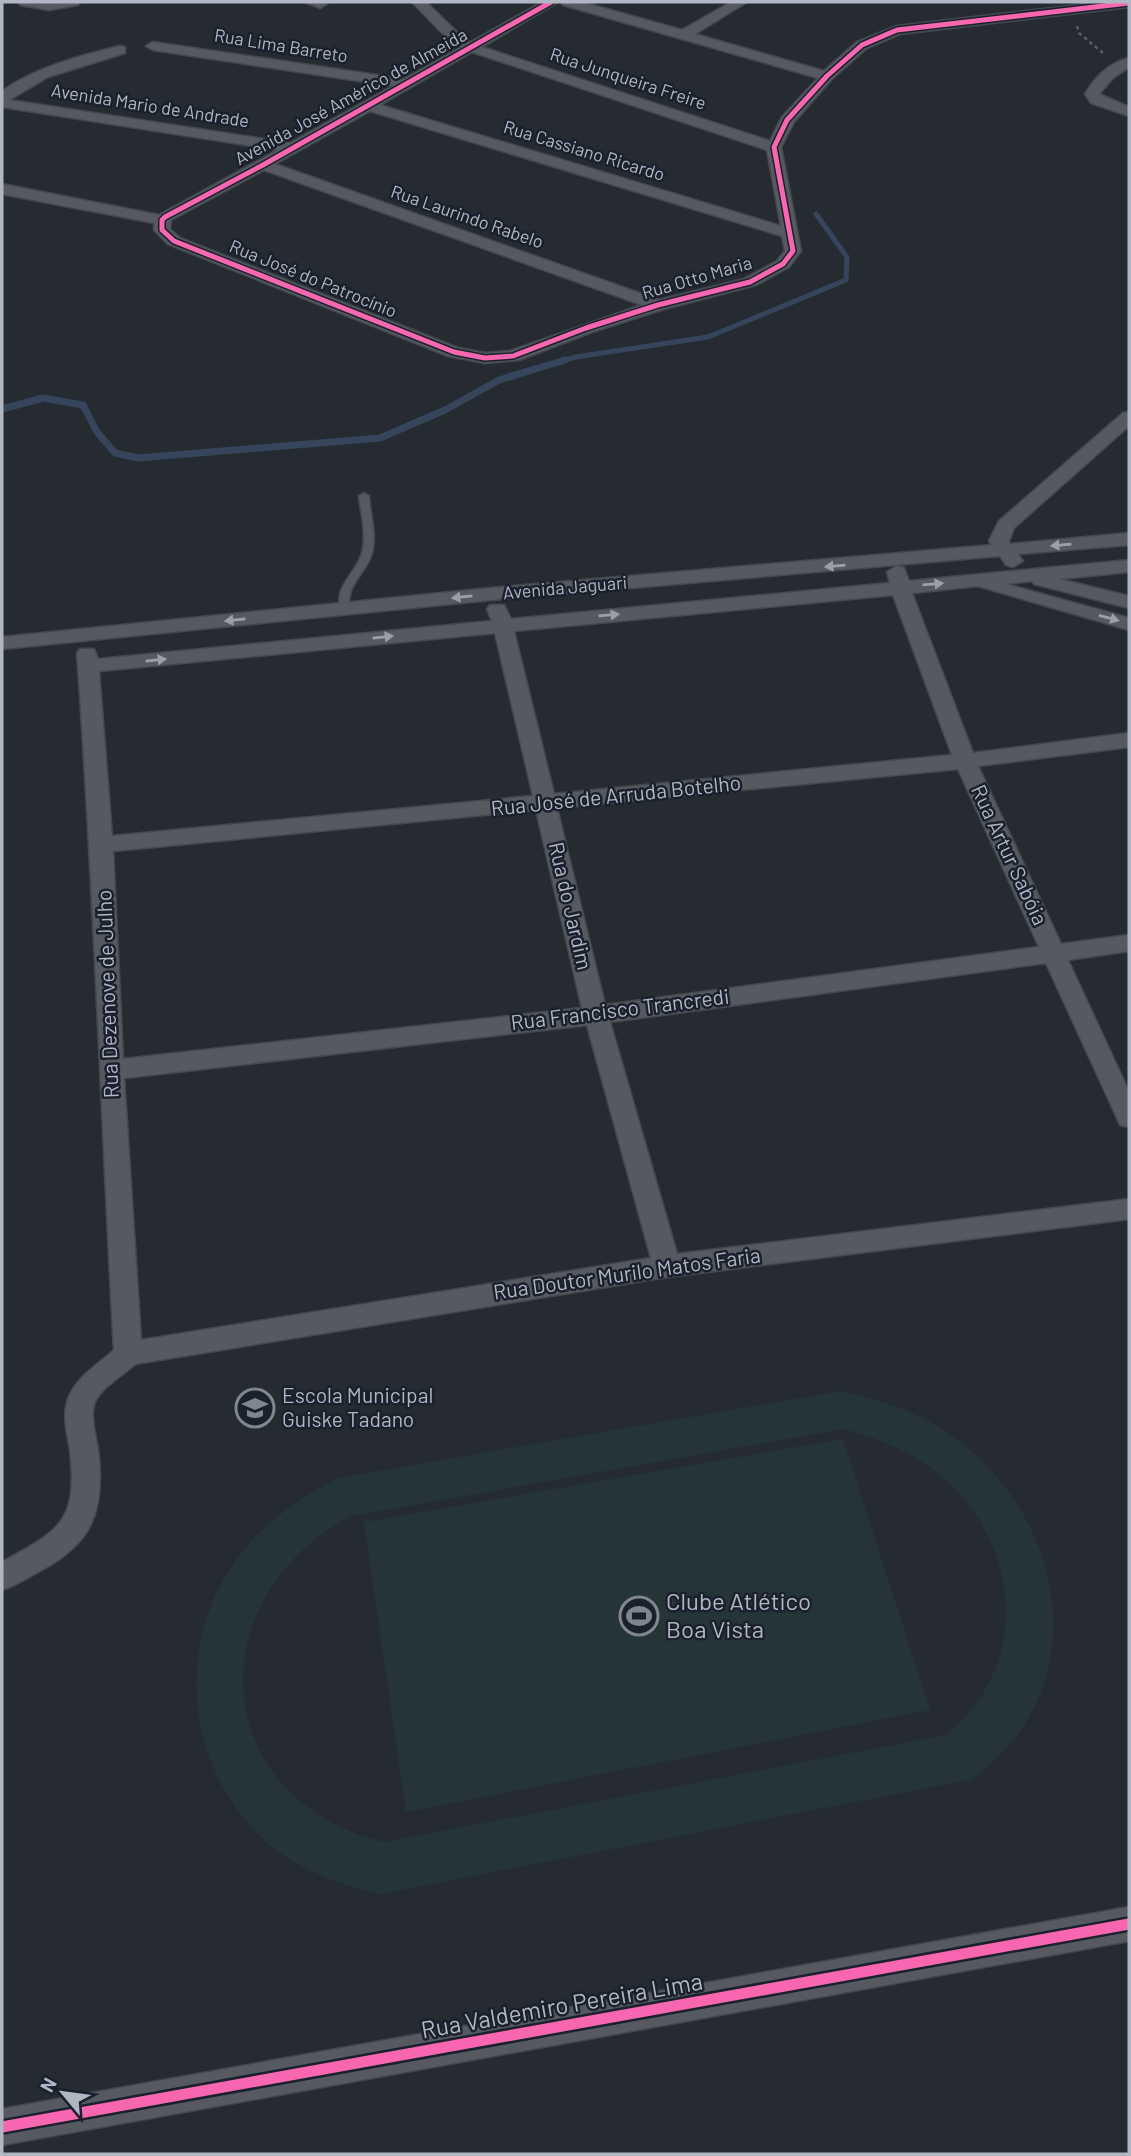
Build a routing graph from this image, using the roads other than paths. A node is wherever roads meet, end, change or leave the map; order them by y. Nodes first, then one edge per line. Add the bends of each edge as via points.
1 (25, 2) edge
2 (73, 2) edge
3 (419, 2) edge
4 (551, 2) edge
5 (568, 2) edge
6 (740, 2) edge
7 (1129, 3) edge
8 (986, 4) dead end
9 (1020, 14) junction
10 (685, 34) junction
11 (153, 46) dead end
12 (470, 47) junction
13 (120, 50) dead end
14 (1124, 64) edge
15 (827, 76) junction
16 (403, 83) junction
17 (2, 100) edge
18 (366, 105) junction
19 (1129, 112) edge
20 (292, 148) junction
21 (774, 148) junction
22 (263, 165) junction
23 (2, 189) edge
24 (164, 218) junction
25 (791, 234) junction
26 (658, 305) junction
27 (471, 356) joint
28 (1129, 417) edge
29 (364, 496) dead end
30 (1129, 539) edge
31 (1005, 550) junction
32 (895, 561) junction
33 (1129, 566) edge
34 (1023, 575) junction
35 (972, 580) junction
36 (900, 587) junction
37 (491, 594) junction
38 (1129, 602) edge
39 (345, 609) junction
40 (1129, 624) edge
41 (503, 625) junction
42 (86, 635) junction
43 (2, 643) edge
44 (88, 666) junction
45 (1129, 740) edge
46 (965, 761) junction
47 (545, 803) junction
48 (102, 845) junction
49 (1129, 943) edge
50 (1055, 951) junction
51 (596, 1015) junction
52 (111, 1070) junction
53 (1129, 1118) edge
54 (1129, 1209) edge
55 (667, 1266) junction
56 (128, 1354) junction
57 (2, 1577) edge
58 (1129, 1924) edge
59 (2, 2127) edge

1 - 2 street via 50,6
3 - 12 street, Rua Junqueira Freire
4 - 12 street, Avenida José Américo de Almeida
5 - 10 street
6 - 10 street
7 - 9 street
8 - 9 street
9 - 15 street via 897,30 862,45
10 - 15 street
11 - 16 street, Rua Lima Barreto
12 - 16 street, Avenida José Américo de Almeida
12 - 21 street, Rua Junqueira Freire
13 - 17 street via 53,69 20,83
14 - 19 street via 1097,84 1093,97
15 - 21 street via 787,120
16 - 18 street, Avenida José Américo de Almeida
17 - 20 street, Avenida Mario de Andrade
18 - 20 street, Avenida José Américo de Almeida
18 - 25 street, Rua Cassiano Ricardo
20 - 22 street, Avenida José Américo de Almeida
21 - 25 street, Rua Otto Maria
22 - 24 street, Avenida José Américo de Almeida
22 - 26 street, Rua Laurindo Rabelo
23 - 24 street
24 - 27 street, Rua José do Patrocínio via 162,230 174,241
25 - 26 street, Rua Otto Maria via 793,251 771,272 750,282
26 - 27 street, Rua Otto Maria via 513,356
28 - 31 street via 1006,525 999,541
29 - 39 lane via 368,553 345,585
30 -> 31 street, Avenida Jaguari
31 - 32 street, Avenida Jaguari
31 - 34 street
32 - 36 street, Rua Artur Sabóia
32 -> 37 street, Avenida Jaguari
33 - 34 street, Avenida Jaguari
34 - 35 street, Avenida Jaguari
34 - 38 street
36 -> 35 street, Avenida Jaguari
35 -> 40 street
41 -> 36 street, Avenida Jaguari
36 - 46 street, Rua Artur Sabóia
37 -> 39 street, Avenida Jaguari
37 - 41 street, Rua do Jardim
39 -> 42 street, Avenida Jaguari
44 -> 41 street, Avenida Jaguari
41 - 47 street, Rua do Jardim
42 - 43 street, Avenida Jaguari
42 - 44 street, Rua Dezenove de Julho
44 - 48 street, Rua Dezenove de Julho
45 - 46 street, Rua José de Arruda Botelho
46 - 47 street, Rua José de Arruda Botelho
46 - 50 street, Rua Artur Sabóia
47 - 48 street, Rua José de Arruda Botelho
47 - 51 street, Rua do Jardim
48 - 52 street, Rua Dezenove de Julho
49 - 50 street, Rua Francisco Trancredi
50 - 51 street, Rua Francisco Trancredi
50 - 53 street, Rua Artur Sabóia
51 - 52 street, Rua Francisco Trancredi
51 - 55 street, Rua do Jardim
52 - 56 street, Rua Dezenove de Julho
54 - 55 street, Rua Doutor Murilo Matos Faria
55 - 56 street, Rua Doutor Murilo Matos Faria
56 - 57 street via 81,1399 87,1496 79,1522 61,1542
58 - 59 street, Rua Valdemiro Pereira Lima

